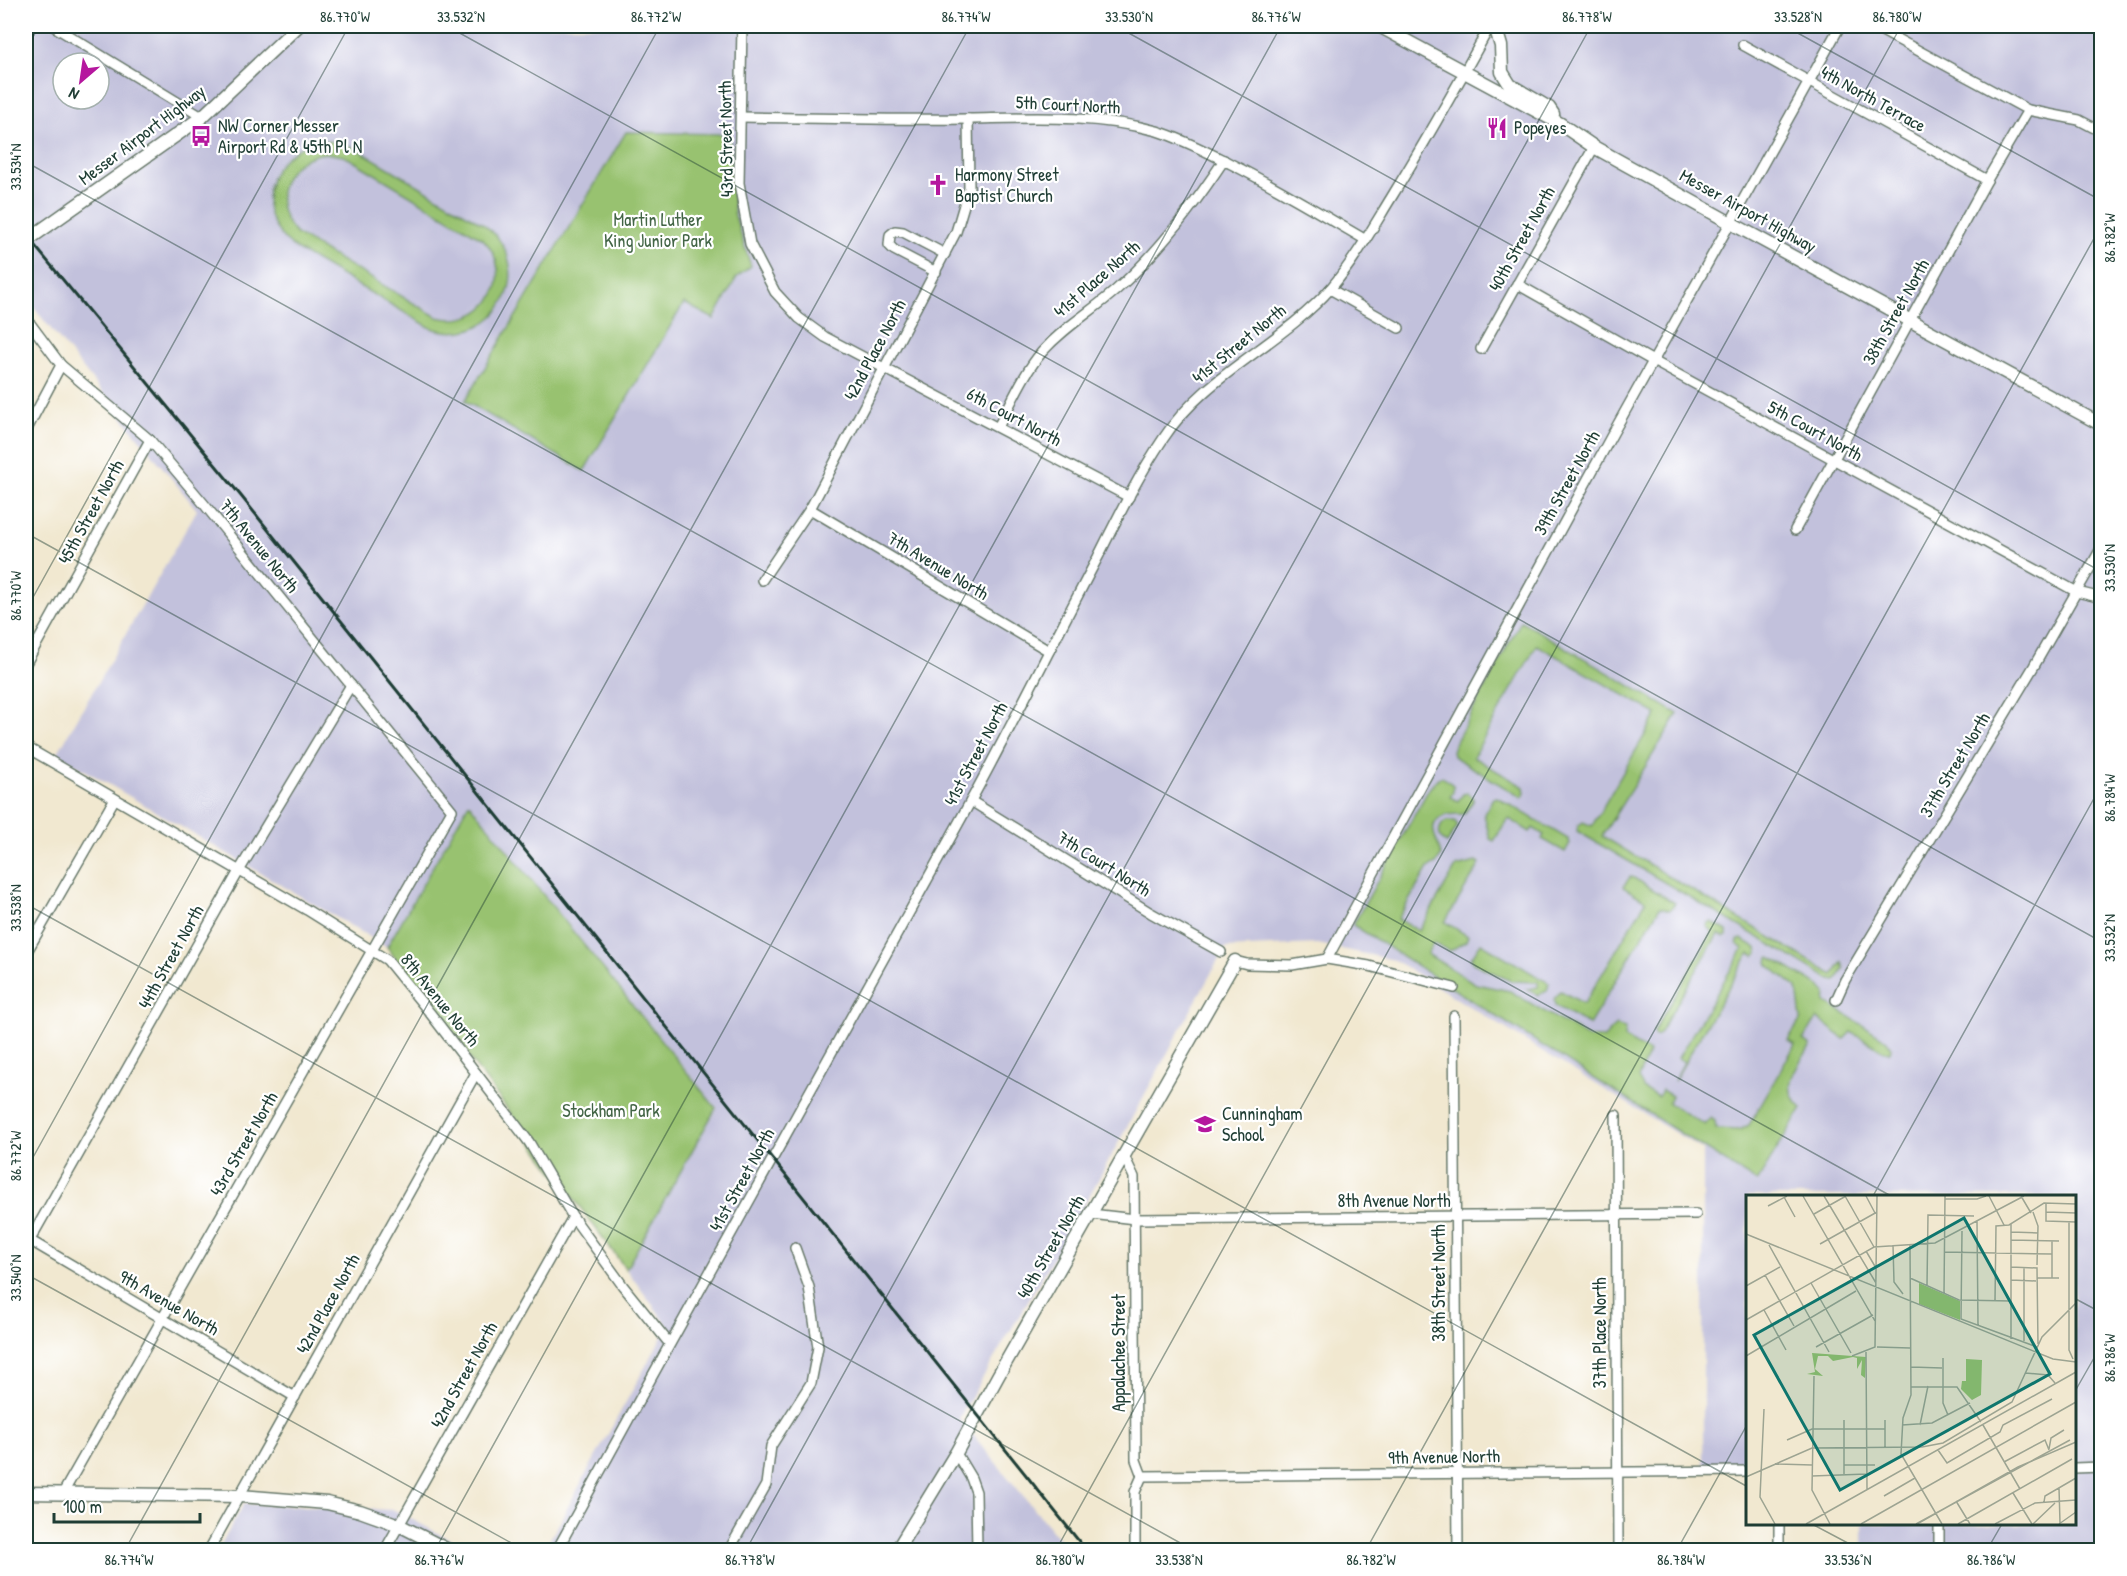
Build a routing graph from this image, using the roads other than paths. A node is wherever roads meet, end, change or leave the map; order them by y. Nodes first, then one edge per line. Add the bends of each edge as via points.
1 (53, 26) edge
2 (298, 26) edge
3 (742, 26) edge
4 (1379, 26) edge
5 (1490, 26) edge
6 (1495, 26) edge
7 (1840, 26) edge
8 (1873, 26) edge
9 (1743, 45) dead end
10 (1465, 71) junction
11 (1808, 82) junction
12 (2028, 110) junction
13 (202, 117) junction
14 (741, 117) junction
15 (968, 119) junction
16 (1559, 123) junction
17 (2102, 132) edge
18 (1594, 147) junction
19 (1224, 160) junction
20 (1988, 180) junction
21 (1731, 223) junction
22 (1366, 240) junction
23 (26, 241) edge
24 (945, 254) junction
25 (936, 272) junction
26 (1517, 284) junction
27 (1330, 289) junction
28 (26, 318) edge
29 (1910, 321) junction
30 (1399, 328) dead end
31 (1480, 349) dead end
32 (1653, 361) junction
33 (61, 365) junction
34 (883, 369) junction
35 (2102, 425) edge
36 (998, 427) junction
37 (26, 431) edge
38 (150, 440) junction
39 (1834, 460) junction
40 (1129, 497) junction
41 (810, 509) junction
42 (1796, 530) dead end
43 (2102, 547) edge
44 (762, 580) dead end
45 (2077, 592) junction
46 (2102, 598) edge
47 (1048, 651) junction
48 (26, 663) edge
49 (351, 685) junction
50 (26, 747) edge
51 (114, 800) junction
52 (971, 801) junction
53 (452, 810) joint
54 (239, 871) junction
55 (373, 950) junction
56 (1221, 952) dead end
57 (26, 953) edge
58 (1328, 958) junction
59 (1235, 961) joint
60 (1454, 988) dead end
61 (1836, 1000) dead end
62 (1454, 1016) dead end
63 (476, 1073) junction
64 (1616, 1115) dead end
65 (1124, 1156) junction
66 (1091, 1214) junction
67 (1696, 1214) dead end
68 (1616, 1215) junction
69 (573, 1216) junction
70 (1455, 1217) junction
71 (1135, 1219) junction
72 (27, 1242) edge
73 (795, 1248) dead end
74 (164, 1318) junction
75 (669, 1343) junction
76 (295, 1397) junction
77 (956, 1454) junction
78 (2102, 1467) edge
79 (2076, 1468) edge
80 (1746, 1471) edge
81 (1618, 1472) junction
82 (1457, 1473) junction
83 (1142, 1476) junction
84 (26, 1493) edge
85 (63, 1493) junction
86 (240, 1496) junction
87 (399, 1525) junction
88 (1779, 1525) edge
89 (1939, 1525) edge
90 (209, 1551) edge
91 (385, 1551) edge
92 (448, 1551) edge
93 (557, 1551) edge
94 (729, 1551) edge
95 (897, 1551) edge
96 (977, 1551) edge
97 (1135, 1551) edge
98 (1458, 1551) edge
99 (1618, 1551) edge
100 (1779, 1551) edge
101 (1939, 1551) edge

1 - 13 street
2 - 13 main road, Messer Airport Highway
3 - 14 street, 43rd Street North
4 - 10 main road, Messer Airport Highway
5 - 10 street, 41st Street North
6 - 16 main road via 1502,46 1502,72 1510,85 1549,108
7 - 11 street, 39th Street North
8 - 12 street
9 - 11 street, 4th North Terrace
10 - 16 main road, Messer Airport Highway
10 - 22 street, 41st Street North
11 - 20 street, 4th North Terrace
11 - 21 street, 39th Street North
12 - 17 street via 2079,120
12 - 20 street, 38th Street North
13 - 23 main road, Messer Airport Highway
14 - 15 street, 5th Court North
14 - 34 street, 43rd Street North via 739,183 750,244 775,292 819,333
15 - 19 street, 5th Court North via 1104,120 1157,131
15 - 24 street, 42nd Place North via 969,188 961,220
16 - 18 main road, Messer Airport Highway
18 - 21 main road, Messer Airport Highway
18 - 26 street, 40th Street North
19 - 22 street, 5th Court North
19 - 36 street, 41st Place North via 1201,195 1140,268 1070,324 1042,353
20 - 29 street, 38th Street North
21 - 29 main road, Messer Airport Highway
21 - 32 street, 39th Street North
22 - 27 street, 41st Street North
24 - 25 street, 42nd Place North
24 - 25 street via 903,232 890,235 889,245 894,250
25 - 34 street, 42nd Place North
26 - 31 street, 40th Street North
26 - 32 street, 5th Court North
27 - 30 street
27 - 40 street, 41st Street North via 1288,328 1234,366 1198,398 1166,434
28 - 33 street, 7th Avenue North
29 - 35 main road, Messer Airport Highway
29 - 39 street, 38th Street North
32 - 39 street, 5th Court North
32 - 58 street, 39th Street North
33 - 37 street
33 - 38 street, 7th Avenue North
34 - 36 street, 6th Court North
34 - 41 street, 42nd Place North
36 - 40 street, 6th Court North
38 - 48 street, 45th Street North
38 - 49 street, 7th Avenue North
39 - 42 street, 38th Street North
39 - 45 street, 5th Court North
40 - 47 street, 41st Street North
41 - 44 street, 42nd Place North
41 - 47 street, 7th Avenue North
43 - 45 street, 37th Street North
45 - 46 street, 5th Court North
45 - 61 street, 37th Street North
47 - 52 street, 41st Street North
49 - 53 street, 7th Avenue North
49 - 54 street, 44th Street North
50 - 51 street, 8th Avenue North
51 - 54 street, 8th Avenue North
51 - 57 street
52 - 56 street, 7th Court North
52 - 75 street, 41st Street North
53 - 55 street, 43rd Street North
54 - 55 street, 8th Avenue North
54 - 72 street, 44th Street North
55 - 63 street, 8th Avenue North via 387,960
55 - 74 street, 43rd Street North
58 - 59 street via 1292,965
58 - 60 street
59 - 65 main road, 40th Street North
62 - 70 street, 38th Street North
63 - 69 street, 8th Avenue North via 529,1142
63 - 76 street, 42nd Place North
64 - 68 street, 37th Place North
65 - 66 main road, 40th Street North
65 - 71 street, Appalachee Street via 1134,1177
66 - 71 street, 8th Avenue North
66 - 77 main road, 40th Street North
67 - 68 street, 8th Avenue North
68 - 70 street, 8th Avenue North
68 - 81 street, 37th Place North
69 - 75 street, 8th Avenue North via 622,1286
69 - 87 street, 42nd Street North
70 - 71 street, 8th Avenue North
70 - 82 street, 38th Street North
71 - 83 street, Appalachee Street via 1136,1460
72 - 74 street, 9th Avenue North
73 - 94 street via 809,1287 818,1347 811,1383 771,1446 766,1485
74 - 76 street, 9th Avenue North
74 - 85 street, 43rd Street North
75 - 93 street, 41st Street North
76 - 86 street, 42nd Place North
77 - 95 main road, 40th Street North
77 - 96 street via 976,1492
78 - 79 street
80 - 81 street, 9th Avenue North
81 - 82 street, 9th Avenue North
81 - 99 street, 37th Place North
82 - 83 street, 9th Avenue North
82 - 98 street, 38th Street North
83 - 97 street, Appalachee Street via 1135,1492
84 - 85 main road
85 - 86 main road
86 - 87 main road via 327,1503
86 - 90 street, 42nd Place North
87 - 91 street, 42nd Street North
87 - 92 main road
88 - 100 street
89 - 101 street

